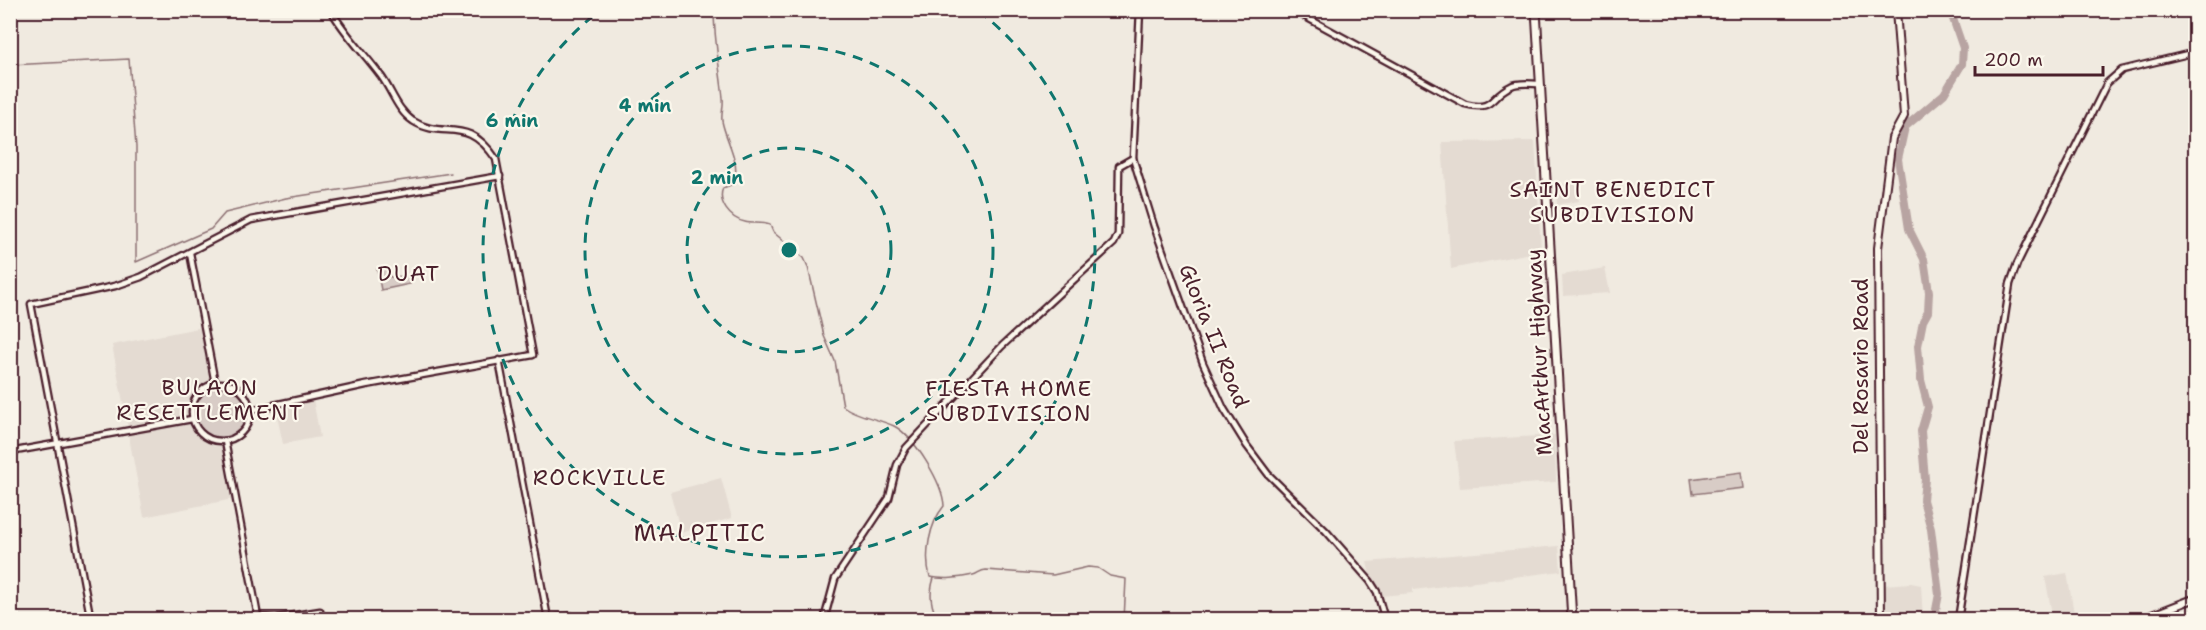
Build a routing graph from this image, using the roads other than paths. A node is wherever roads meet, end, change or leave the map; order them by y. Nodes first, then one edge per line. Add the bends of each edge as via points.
1 (331, 10) edge
2 (1140, 10) edge
3 (1293, 10) edge
4 (1536, 10) edge
5 (1896, 10) edge
6 (2196, 52) edge
7 (1540, 84) junction
8 (1133, 158) junction
9 (500, 176) junction
10 (190, 253) junction
11 (499, 360) junction
12 (215, 383) junction
13 (251, 410) junction
14 (192, 419) junction
15 (225, 441) junction
16 (57, 443) junction
17 (10, 452) edge
18 (2196, 598) edge
19 (89, 610) dead end
20 (548, 619) edge
21 (321, 620) edge
22 (523, 620) edge
23 (572, 620) edge
24 (824, 620) edge
25 (1385, 620) edge
26 (1572, 620) edge
27 (1881, 620) edge
28 (1958, 620) edge
29 (2139, 620) edge

1 - 9 street via 383,78 403,114 419,124 464,131 477,138 496,159
2 - 8 street
3 - 7 street via 1465,104 1482,107 1512,85
4 - 7 highway, MacArthur Highway
5 - 27 main road, Del Rosario Road via 1904,116 1892,138 1878,248
6 - 28 street via 2122,70 2107,82 2017,264 2010,284
7 - 26 highway, MacArthur Highway
8 - 24 street via 1119,166 1118,234 1110,248 1002,346 906,448 897,465 889,498 836,579
8 - 25 street, Gloria II Road via 1171,277 1224,409 1264,469 1370,581
9 - 10 street via 251,220
9 - 11 street via 533,355
10 - 12 street
10 - 16 street via 115,286 31,304
11 - 13 street
11 - 20 street
12 - 13 street via 237,388 246,396
12 - 14 street via 195,398
13 - 15 street via 240,436
14 - 15 street via 198,431 208,438
14 - 16 street
15 - 21 street via 258,617 320,611
16 - 17 street
16 - 19 street
18 - 29 main road
20 - 22 street
20 - 23 street via 571,616

